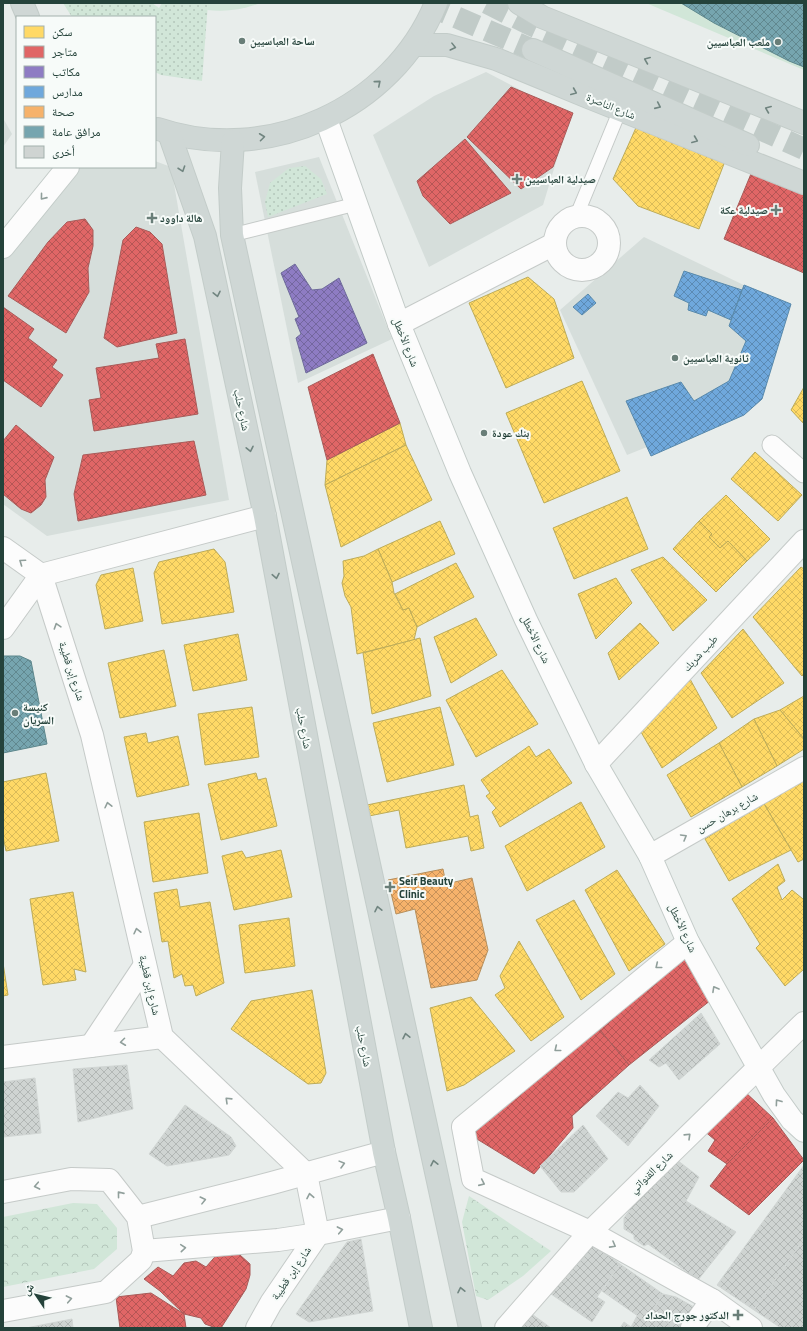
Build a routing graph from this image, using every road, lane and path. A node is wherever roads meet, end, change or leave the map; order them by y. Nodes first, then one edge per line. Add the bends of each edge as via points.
1 (22, 3) edge
2 (436, 3) edge
3 (520, 3) edge
4 (28, 16) edge
5 (414, 45) junction
6 (533, 50) tunnel mouth
7 (620, 110) junction
8 (326, 119) junction
9 (804, 123) edge
10 (162, 130) edge
11 (233, 141) junction
12 (67, 168) edge
13 (804, 169) edge
14 (804, 183) edge
15 (356, 204) junction
16 (576, 217) junction
17 (232, 235) junction
18 (554, 244) junction
19 (3, 247) edge
20 (398, 324) junction
21 (772, 445) dead end
22 (804, 473) edge
23 (265, 516) junction
24 (804, 541) edge
25 (3, 548) edge
26 (41, 575) junction
27 (3, 628) edge
28 (596, 764) junction
29 (804, 768) edge
30 (650, 856) junction
31 (688, 942) junction
32 (145, 965) junction
33 (804, 1023) edge
34 (162, 1037) junction
35 (91, 1046) junction
36 (3, 1057) edge
37 (758, 1069) junction
38 (804, 1131) edge
39 (384, 1152) junction
40 (306, 1174) junction
41 (3, 1192) edge
42 (138, 1217) junction
43 (399, 1218) junction
44 (590, 1232) junction
45 (318, 1234) junction
46 (144, 1251) junction
47 (712, 1300) junction
48 (3, 1311) edge
49 (257, 1328) edge
50 (421, 1328) edge
51 (470, 1328) edge
52 (506, 1328) edge
53 (692, 1328) edge
54 (751, 1328) edge

1 - 4 main road
2 - 5 main road
9 -> 3 main road via 542,17
5 -> 7 main road, شارع الناصرة via 447,45 496,59
8 -> 5 main road via 359,99 389,74
6 -> 13 main road
7 -> 14 main road, شارع الناصرة
7 - 16 lane
11 -> 8 main road via 281,135
8 - 15 street, شارع الأخطل
10 - 11 main road via 201,139
10 -> 23 main road, شارع حلب via 205,236
11 - 17 main road via 230,188
12 -> 19 street
15 - 17 lane
15 - 20 street, شارع الأخطل
16 - 18 street via 567,220 556,235
16 - 18 street via 585,216 602,225 607,233 608,242 603,260 596,267 572,269 564,265 556,253
51 -> 17 main road
18 - 20 street
20 - 28 street, شارع الأخطل via 463,480 526,620
21 - 22 street
23 - 26 street
23 -> 39 main road, شارع حلب
24 - 28 street, طيب شربك
26 -> 25 street
26 - 27 street
32 -> 26 street, شارع إبن قطيبة via 92,735
28 - 30 street, شارع الأخطل
30 -> 29 street, شارع برهان حسن
30 - 31 street, شارع الأخطل
37 -> 31 street, شارع الأخطل
31 -> 44 street via 463,1127 473,1179
32 - 34 street, شارع إبن قطيبة
32 - 35 street
33 - 37 street, شارع القنواتي
34 -> 35 street
40 -> 34 street
35 - 36 street
38 -> 37 street, شارع الأخطل via 792,1120
44 -> 37 street, شارع القنواتي
40 -> 39 street
39 - 43 main road, شارع حلب
42 -> 40 street
45 -> 40 street, شارع إبن قطيبة
42 -> 41 street via 109,1180 71,1179
42 - 46 street
45 -> 43 street
43 - 50 main road, شارع حلب
44 -> 47 street
44 - 52 street, شارع القنواتي
46 -> 45 street
45 - 49 street, شارع إبن قطيبة
48 -> 46 street via 106,1292 141,1260
47 - 53 street
47 - 54 street

